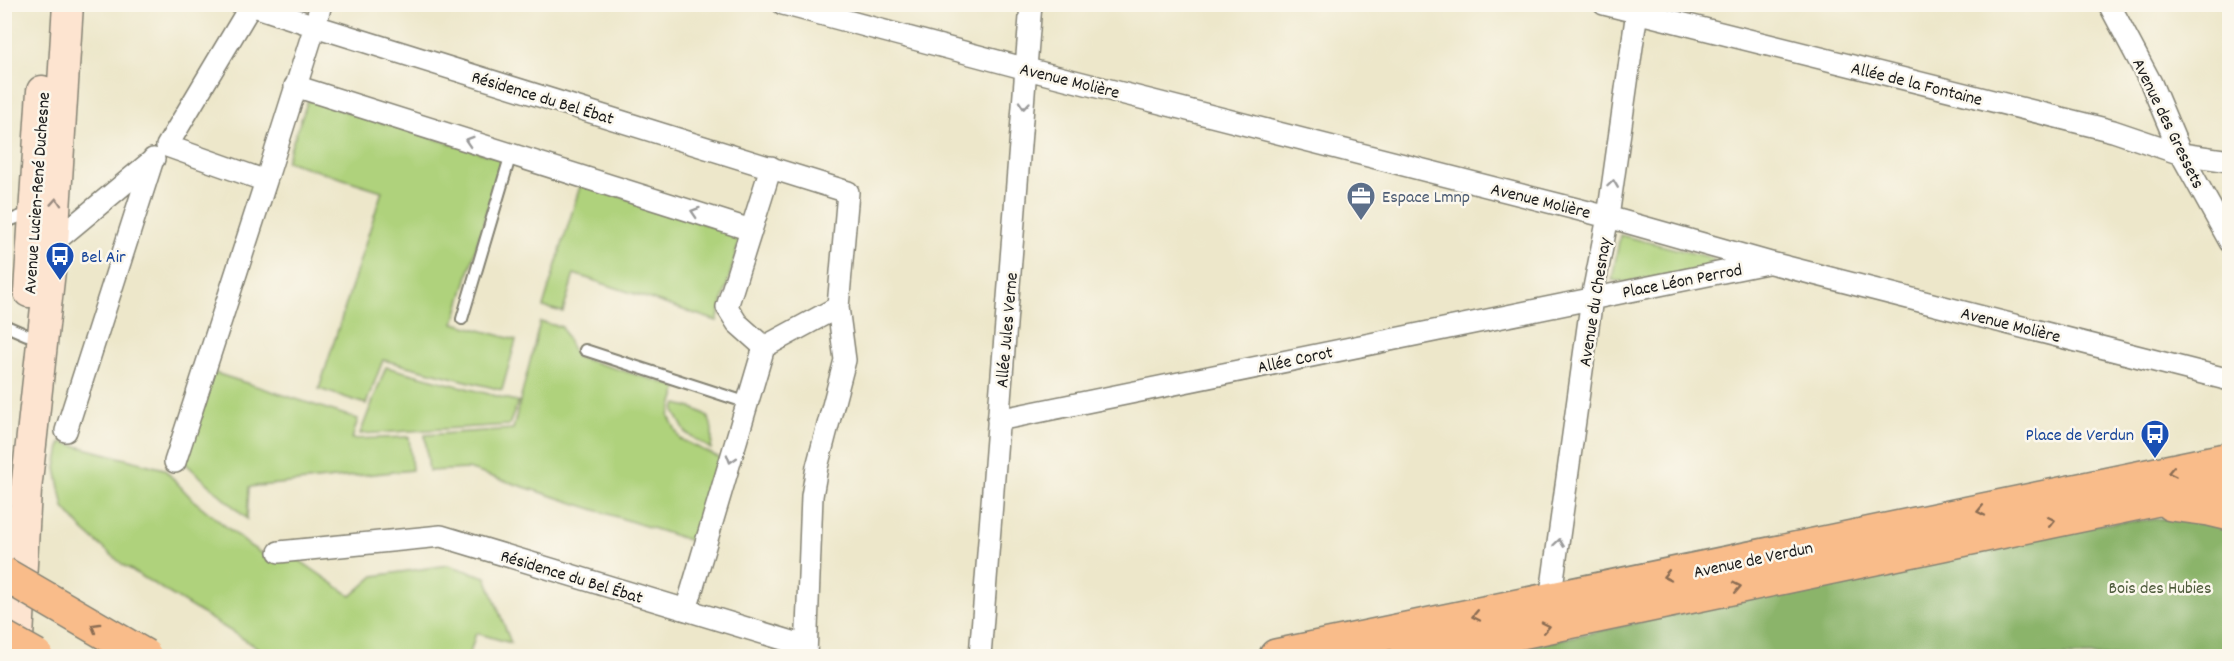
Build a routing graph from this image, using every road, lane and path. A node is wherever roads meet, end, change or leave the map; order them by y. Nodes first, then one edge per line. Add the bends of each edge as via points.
1 (48, 4) edge
2 (68, 4) edge
3 (321, 4) edge
4 (783, 4) edge
5 (1031, 4) edge
6 (1604, 4) edge
7 (2109, 4) edge
8 (1638, 9) edge
9 (315, 26) junction
10 (1027, 69) junction
11 (296, 86) junction
12 (160, 153) junction
13 (511, 154) junction
14 (2181, 154) junction
15 (2229, 161) edge
16 (771, 167) junction
17 (266, 181) junction
18 (34, 211) junction
19 (1608, 217) junction
20 (4, 223) edge
21 (751, 230) junction
22 (2229, 242) edge
23 (53, 243) junction
24 (1771, 262) junction
25 (1592, 298) junction
26 (838, 307) junction
27 (462, 319) dead end
28 (16, 330) edge
29 (764, 347) junction
30 (585, 350) dead end
31 (2229, 380) edge
32 (747, 403) junction
33 (998, 420) junction
34 (66, 431) dead end
35 (2229, 459) edge
36 (175, 462) dead end
37 (26, 490) junction
38 (2229, 506) edge
39 (279, 552) dead end
40 (4, 574) edge
41 (1550, 600) junction
42 (686, 610) junction
43 (4, 638) edge
44 (806, 651) edge
45 (17, 657) edge
46 (36, 657) edge
47 (145, 657) edge
48 (980, 657) edge
49 (1276, 657) edge
50 (1406, 657) edge

1 - 18 main road, Avenue Lucien-René Duchesne
23 -> 2 main road, Avenue Lucien-René Duchesne
3 - 9 street
4 - 10 street, Avenue Molière
5 - 10 street, Allée Jules Verne
6 - 8 street, Allée de la Fontaine
7 - 14 street, Avenue des Gressets via 2151,83
8 - 14 street, Allée de la Fontaine via 2113,131
19 -> 8 street, Avenue du Chesnay
9 - 11 street
9 - 12 street, Résidence du Bel Ébat via 251,5
9 - 16 street, Résidence du Bel Ébat
10 - 19 street, Avenue Molière
10 -> 33 street, Allée Jules Verne
13 -> 11 street
11 - 17 street
12 - 17 street
12 - 23 street, Résidence du Bel Ébat
12 - 34 street, Résidence du Bel Ébat
21 -> 13 street
13 - 27 lane
14 - 15 street, Allée de la Fontaine
14 - 22 street, Avenue des Gressets
16 - 21 street
16 - 26 street, Résidence du Bel Ébat via 848,192
17 - 36 street
18 - 20 lane
18 - 28 main road, Avenue Lucien-René Duchesne
19 - 24 street, Avenue Molière
19 - 25 street, Avenue du Chesnay
21 - 29 street via 727,307 737,323
23 - 37 main road, Avenue Lucien-René Duchesne
24 - 25 street, Place Léon Perrod
24 - 31 street, Avenue Molière
25 - 33 street, Allée Corot
41 -> 25 street, Avenue du Chesnay
26 - 29 street
26 - 44 street, Résidence du Bel Ébat via 845,360 812,496
28 - 37 main road, Avenue Lucien-René Duchesne
29 - 32 street
30 - 32 lane
32 -> 42 street
33 - 48 street, Allée Jules Verne
35 -> 41 main road, Avenue de Verdun
37 - 45 main road, Avenue Lucien-René Duchesne
50 -> 38 main road, Avenue de Verdun via 2145,501
39 - 42 street, Résidence du Bel Ébat via 441,536
47 -> 40 main road, bridge
41 -> 49 main road, Avenue de Verdun
42 - 44 street, Résidence du Bel Ébat
43 - 46 main road, bridge

